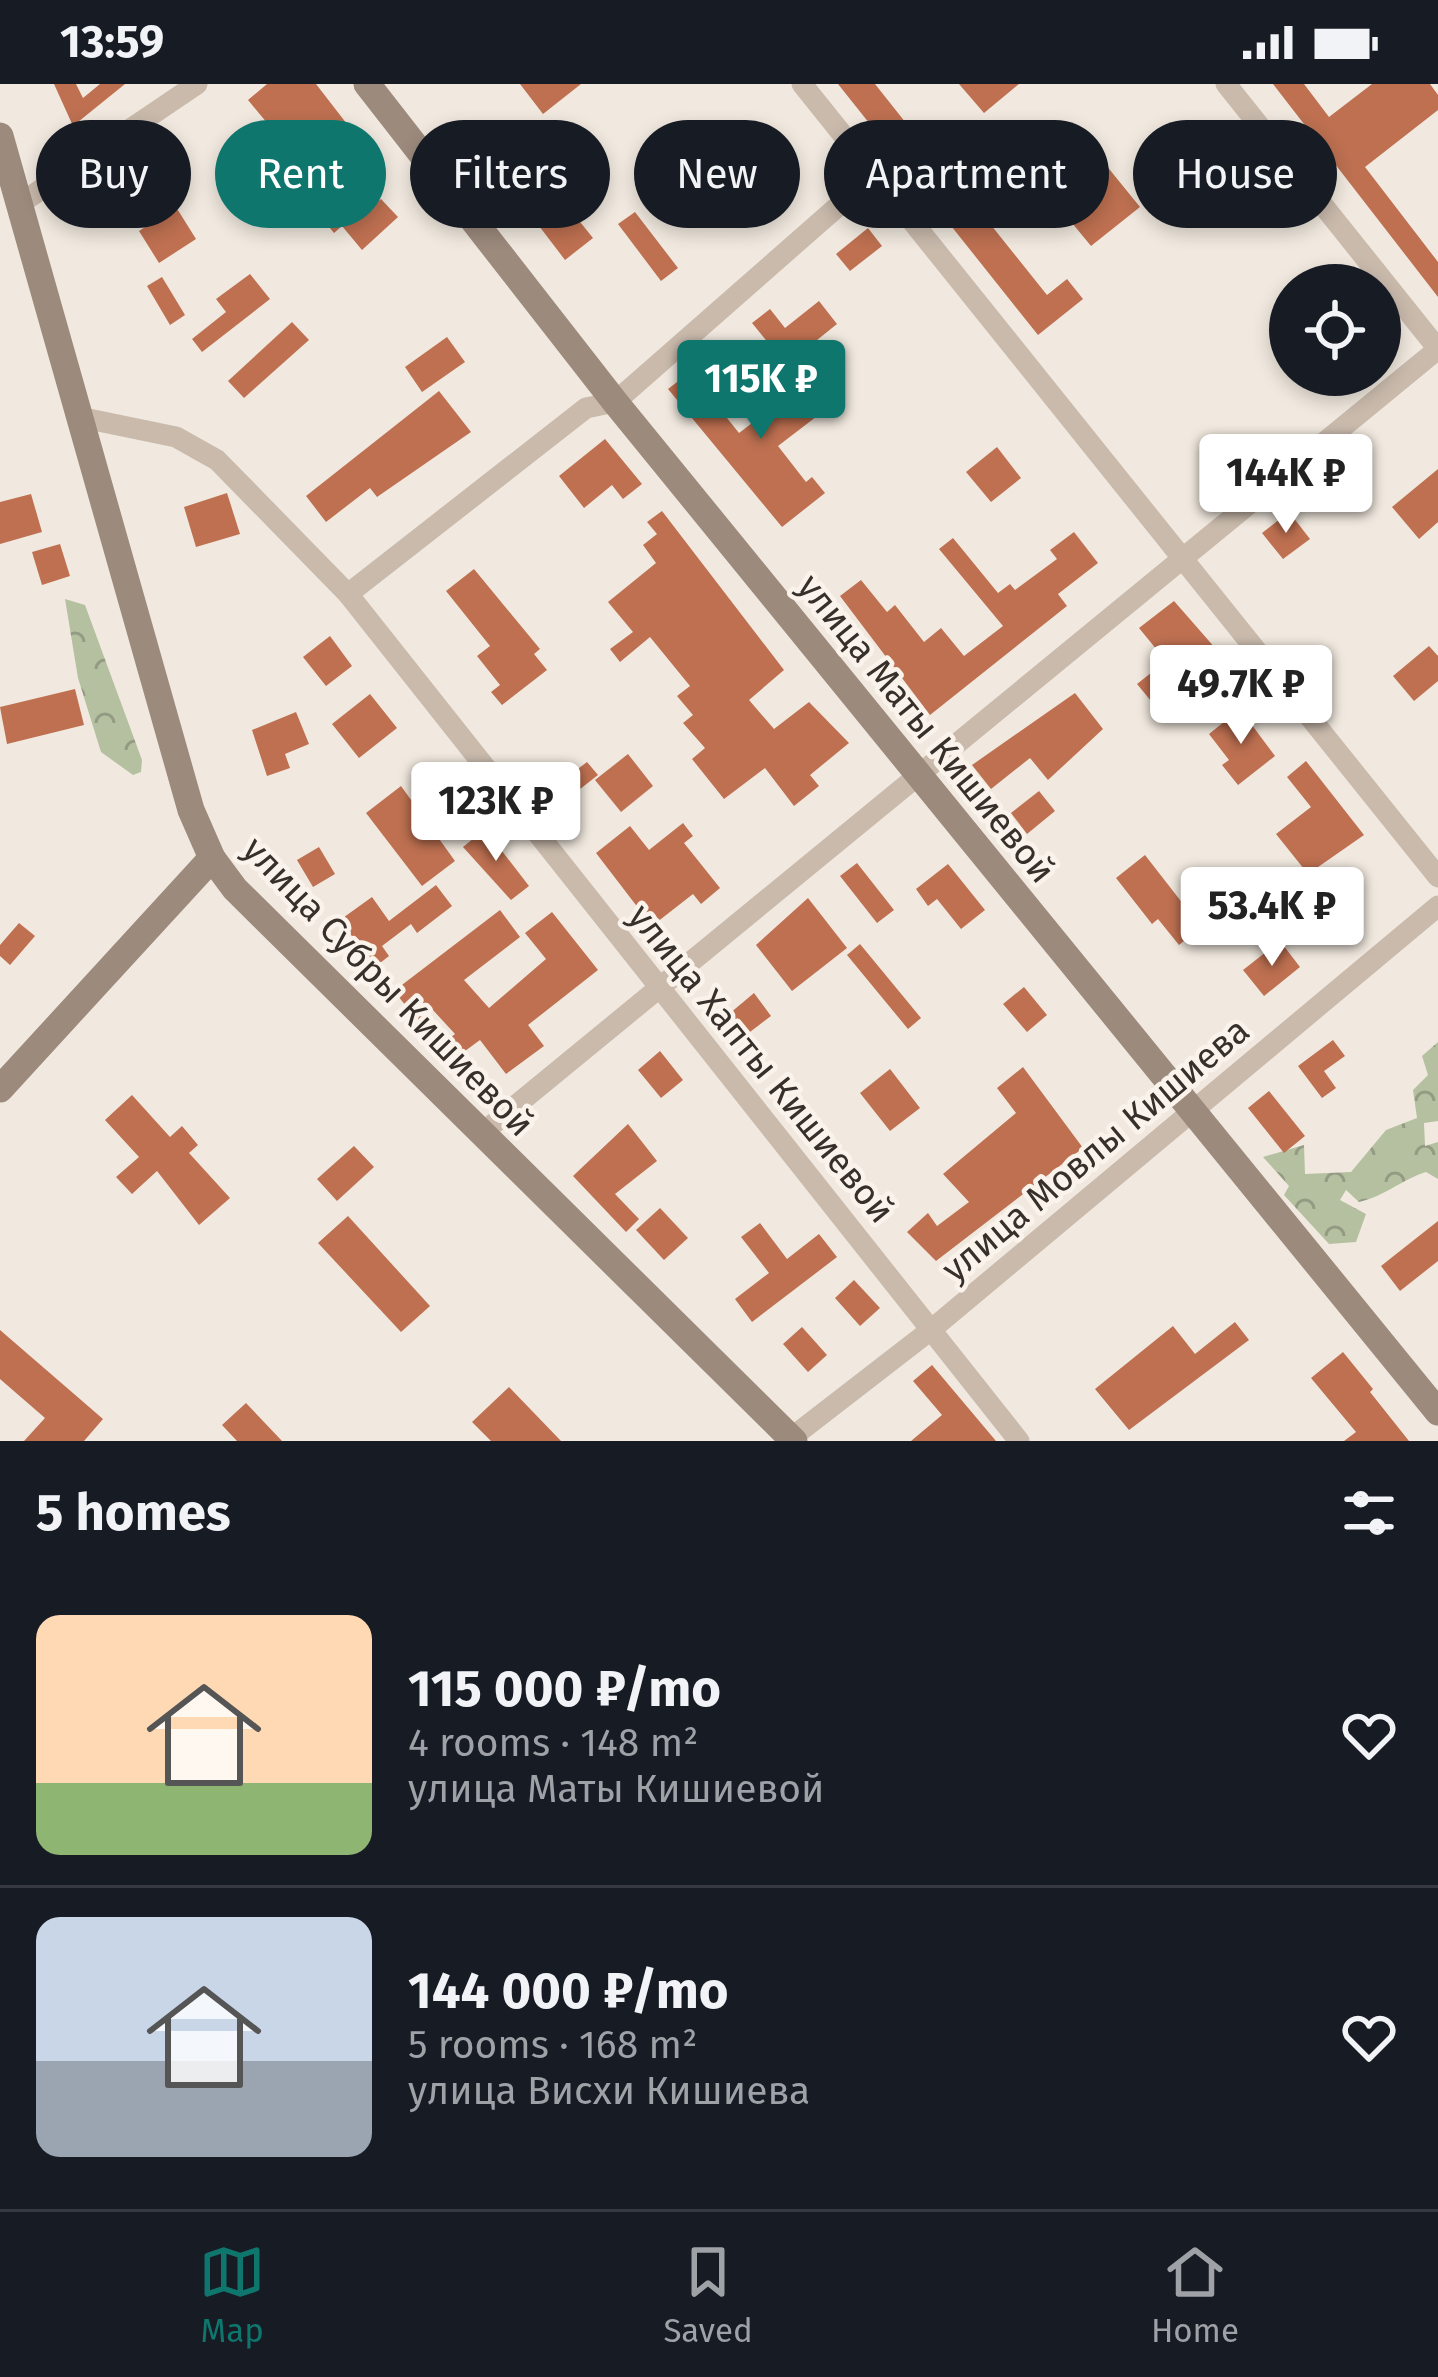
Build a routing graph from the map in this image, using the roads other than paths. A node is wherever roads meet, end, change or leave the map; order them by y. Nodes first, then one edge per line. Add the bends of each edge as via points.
1 (197, 84) edge
2 (367, 84) edge
3 (802, 84) edge
4 (1226, 84) edge
5 (833, 120) edge
6 (0, 136) edge
7 (21, 202) junction
8 (824, 218) edge
9 (921, 228) edge
10 (1438, 349) edge
11 (615, 401) junction
12 (79, 417) junction
13 (1181, 555) junction
14 (348, 594) junction
15 (918, 772) junction
16 (212, 858) junction
17 (1438, 877) edge
18 (1438, 906) edge
19 (659, 989) junction
20 (0, 1089) edge
21 (1193, 1112) junction
22 (481, 1133) junction
23 (932, 1330) junction
24 (1438, 1412) edge
25 (793, 1439) edge
26 (1019, 1441) edge

1 - 7 street
2 - 11 street, улица Маты Кишиевой
3 - 5 street
4 - 10 street
6 - 7 street, улица Субры Кишиевой
7 - 12 street, улица Субры Кишиевой
8 - 11 street
9 - 13 street
10 - 13 street
11 - 14 street via 586,408
11 - 15 street, улица Маты Кишиевой
12 - 14 street, улица Хапты Кишиевой via 176,437 217,460
12 - 16 street, улица Субры Кишиевой via 191,811
13 - 15 street
13 - 17 street
14 - 19 street, улица Хапты Кишиевой
15 - 19 street
15 - 21 street, улица Маты Кишиевой
16 - 20 street
16 - 22 street, улица Субры Кишиевой
18 - 21 street, улица Мовлы Кишиева
19 - 22 street
19 - 23 street, улица Хапты Кишиевой
21 - 23 street, улица Мовлы Кишиева
21 - 24 street, улица Маты Кишиевой
22 - 25 street, улица Субры Кишиевой
23 - 25 street, улица Мовлы Кишиева
23 - 26 street, улица Хапты Кишиевой

